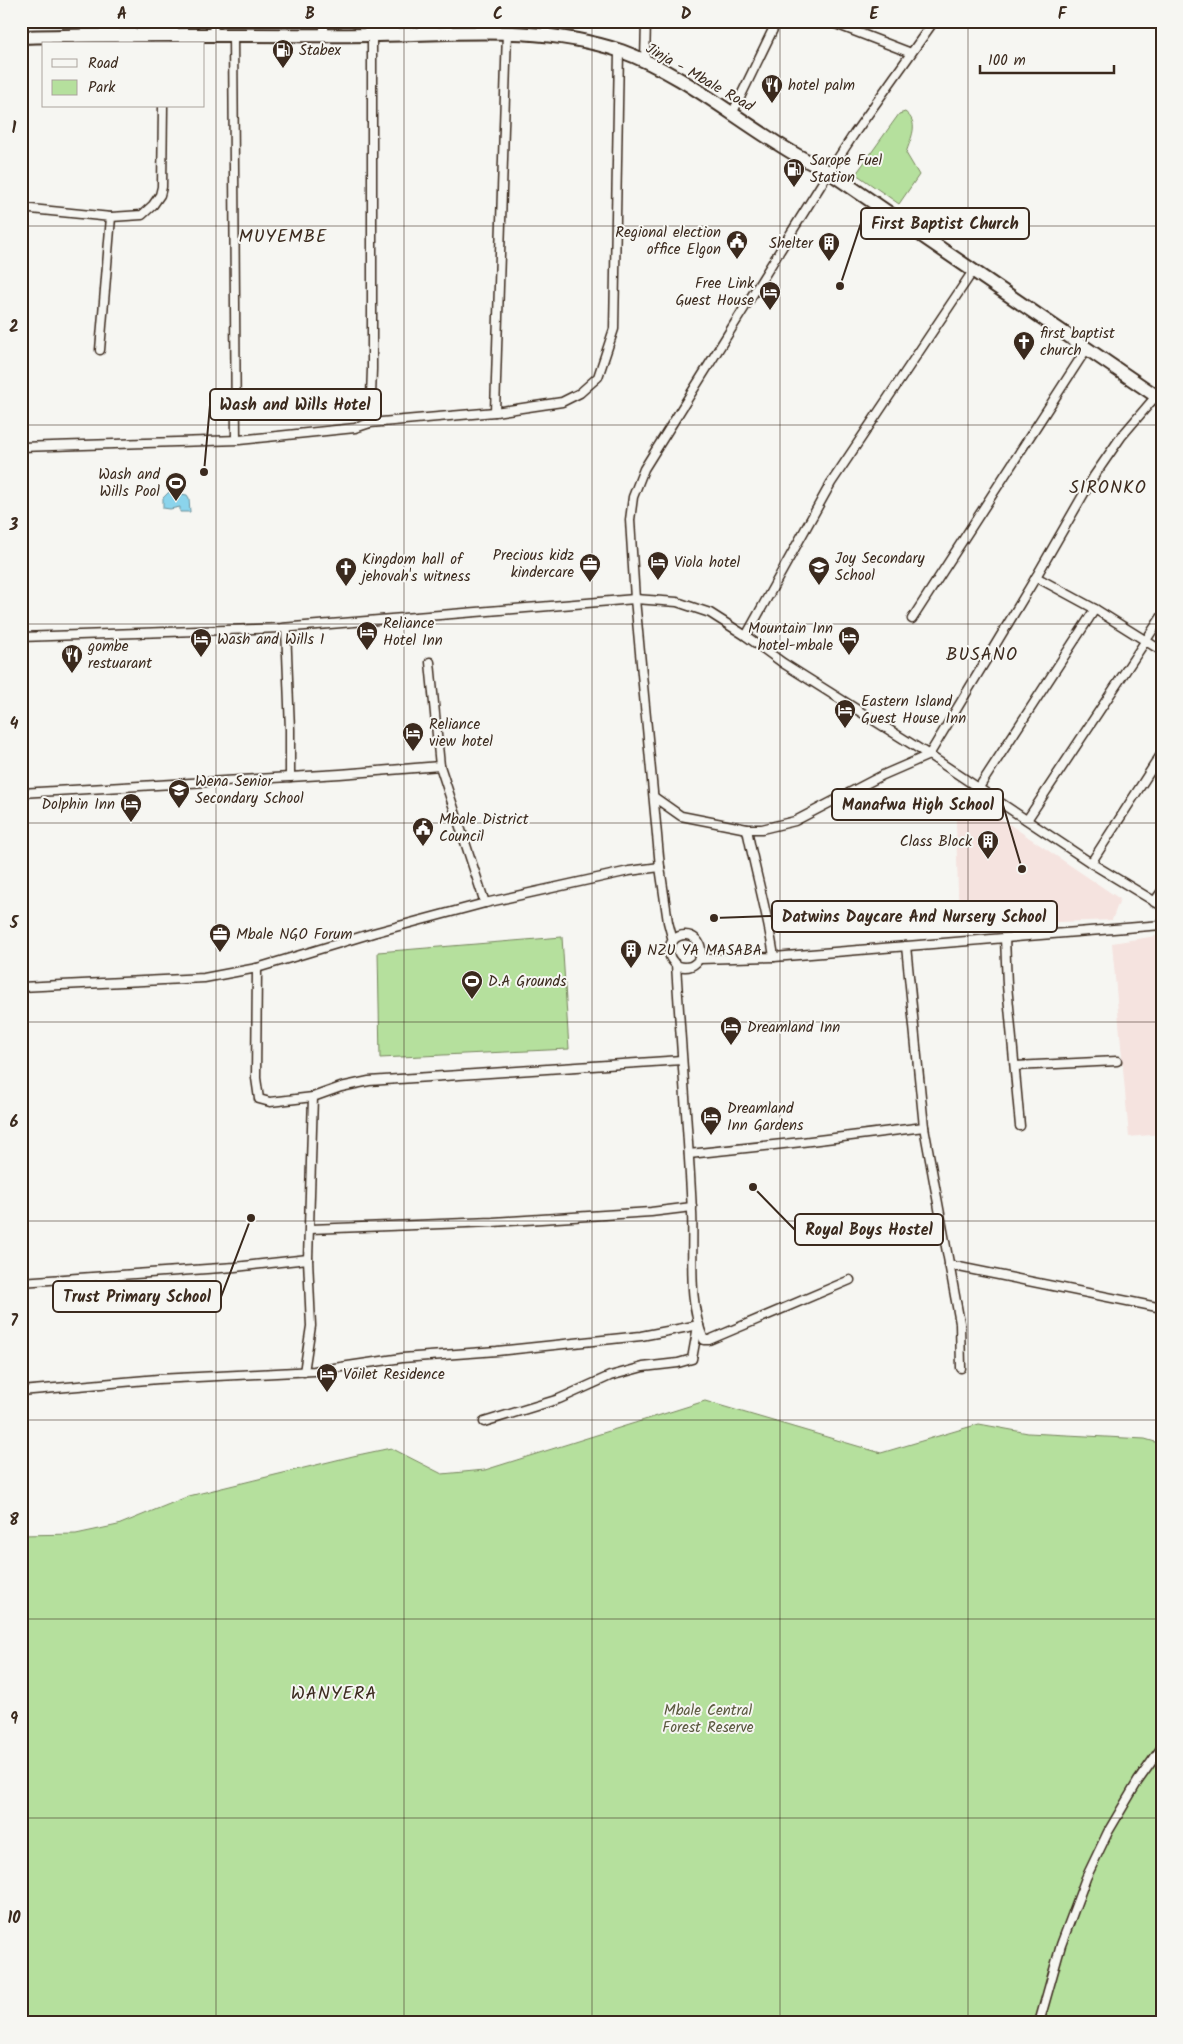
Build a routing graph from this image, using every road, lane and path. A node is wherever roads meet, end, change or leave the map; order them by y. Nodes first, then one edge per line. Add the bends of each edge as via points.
1 (213, 21) edge
2 (324, 21) edge
3 (646, 21) edge
4 (777, 21) edge
5 (828, 21) edge
6 (934, 21) edge
7 (115, 28) edge
8 (434, 28) edge
9 (546, 28) edge
10 (507, 32) junction
11 (233, 34) junction
12 (214, 35) junction
13 (324, 35) junction
14 (372, 35) junction
15 (21, 37) edge
16 (164, 39) edge
17 (619, 51) junction
18 (912, 53) junction
19 (645, 61) junction
20 (163, 108) edge
21 (733, 112) junction
22 (829, 172) junction
23 (21, 209) edge
24 (111, 217) junction
25 (973, 271) junction
26 (1087, 348) junction
27 (100, 350) dead end
28 (1159, 398) edge
29 (495, 412) junction
30 (370, 424) junction
31 (236, 439) junction
32 (21, 447) edge
33 (1036, 576) junction
34 (634, 599) junction
35 (1095, 609) junction
36 (1162, 616) edge
37 (912, 619) dead end
38 (286, 628) junction
39 (746, 636) junction
40 (21, 637) edge
41 (1146, 641) junction
42 (1162, 651) edge
43 (430, 662) dead end
44 (1162, 753) edge
45 (929, 755) junction
46 (440, 766) junction
47 (290, 777) junction
48 (978, 789) junction
49 (21, 793) edge
50 (654, 797) junction
51 (1027, 820) junction
52 (747, 829) junction
53 (1091, 863) junction
54 (660, 867) junction
55 (1162, 891) edge
56 (1154, 902) junction
57 (485, 904) junction
58 (1162, 906) edge
59 (1162, 925) edge
60 (1005, 938) junction
61 (673, 941) junction
62 (906, 946) junction
63 (774, 957) junction
64 (699, 959) junction
65 (676, 964) junction
66 (258, 968) junction
67 (21, 986) edge
68 (682, 1060) junction
69 (1117, 1061) dead end
70 (1014, 1066) junction
71 (313, 1097) junction
72 (1020, 1126) dead end
73 (924, 1127) junction
74 (689, 1154) junction
75 (692, 1207) junction
76 (310, 1229) junction
77 (308, 1259) junction
78 (949, 1265) junction
79 (850, 1280) dead end
80 (21, 1282) edge
81 (1162, 1308) edge
82 (699, 1324) junction
83 (961, 1368) dead end
84 (304, 1372) junction
85 (21, 1391) edge
86 (484, 1422) dead end
87 (1162, 1747) edge
88 (1039, 2023) edge

1 - 12 street
2 - 13 street
3 - 19 street
4 - 21 street
5 - 18 street
6 - 18 street
7 - 15 main road, Jinja - Mbale Road
7 - 16 main road, Jinja - Mbale Road
8 - 10 main road, Jinja - Mbale Road
8 - 14 main road, Jinja - Mbale Road
9 - 10 main road, Jinja - Mbale Road
9 - 17 main road, Jinja - Mbale Road
10 - 29 street
11 - 12 main road, Jinja - Mbale Road
11 - 13 main road, Jinja - Mbale Road
11 - 31 street
12 - 16 main road, Jinja - Mbale Road
13 - 14 main road, Jinja - Mbale Road
14 - 30 street
17 - 19 main road, Jinja - Mbale Road
17 - 29 street via 614,329 598,377 580,393 562,402
18 - 22 street
19 - 21 main road, Jinja - Mbale Road
20 - 24 street via 160,195 142,215
21 - 22 main road, Jinja - Mbale Road via 787,150
22 - 25 main road, Jinja - Mbale Road
22 - 34 street via 644,469 633,497 630,520
23 - 24 street
24 - 27 street
25 - 26 main road, Jinja - Mbale Road
25 - 39 street via 831,483
26 - 28 main road, Jinja - Mbale Road
26 - 37 street
28 - 33 street via 1121,437 1094,476
29 - 30 street
30 - 31 street
31 - 32 street
33 - 35 street
33 - 45 street
34 - 38 street
34 - 39 street via 696,607
34 - 50 street
35 - 41 street
35 - 48 street
36 - 41 street
38 - 40 street
38 - 47 street
39 - 45 street
41 - 42 street
41 - 51 street
43 - 46 street
44 - 53 street
45 - 48 street
45 - 52 street via 795,821 771,828
46 - 47 street
46 - 57 street
47 - 49 street
48 - 51 street
50 - 52 street via 681,816
50 - 54 street
51 - 53 street
52 - 63 street
53 - 56 street
54 - 57 street
54 - 61 street
55 - 56 street
56 - 58 street
57 - 66 street
59 - 60 street
60 - 62 street
60 - 70 street
61 - 64 street via 687,935 696,939 701,949
61 - 65 street via 669,950
62 - 63 street
62 - 73 street
63 - 64 street
64 - 65 street via 686,967
65 - 68 street
66 - 67 street via 204,978
66 - 71 street via 258,1096 270,1102
68 - 71 street via 369,1081
68 - 74 street
69 - 70 street
70 - 72 street
71 - 76 street
73 - 74 street
73 - 78 street
74 - 75 street
75 - 76 street via 493,1222
75 - 82 street
76 - 77 street
77 - 80 street
77 - 84 street via 311,1326
78 - 81 street
78 - 83 street via 960,1323
79 - 82 street via 709,1340 704,1340
82 - 84 street via 641,1336 402,1358
82 - 86 street via 692,1359 644,1366 610,1376 559,1399
84 - 85 street via 158,1379
87 - 88 street via 1108,1832 1086,1878

